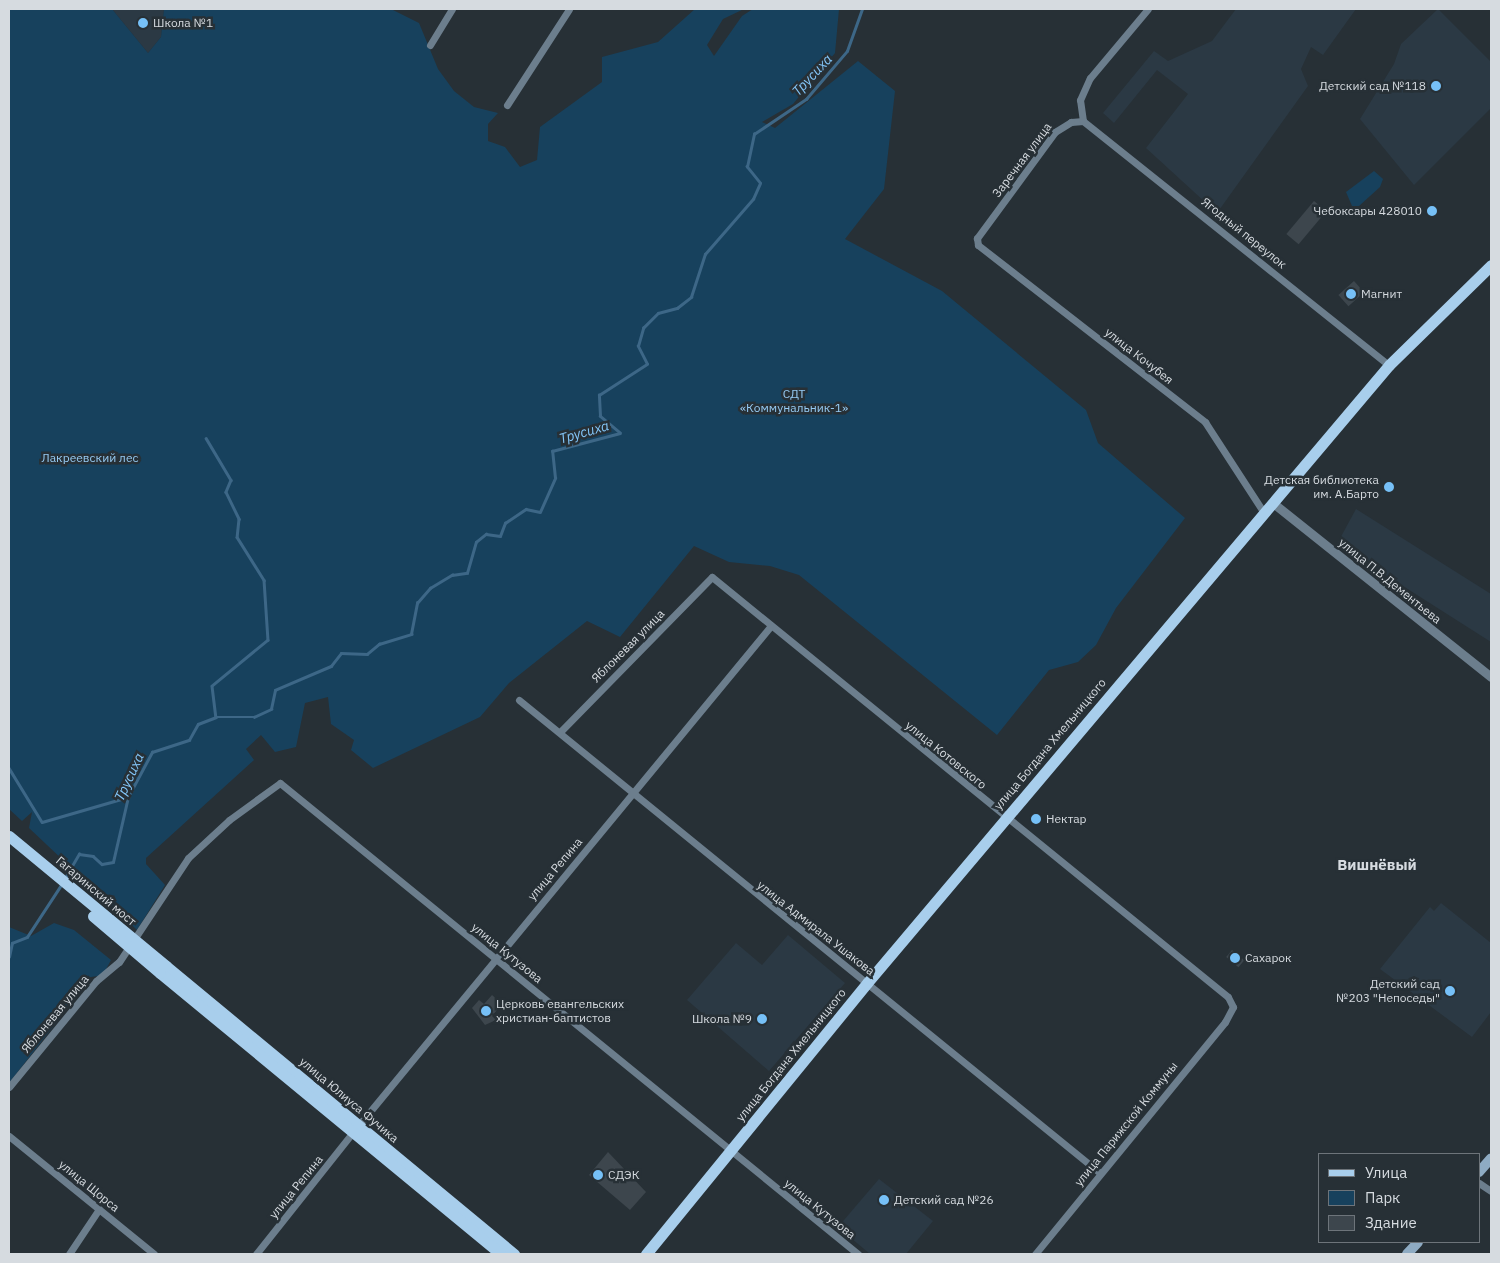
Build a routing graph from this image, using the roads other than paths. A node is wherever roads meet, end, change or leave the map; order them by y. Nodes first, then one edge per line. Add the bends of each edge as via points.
1 (452, 9) edge
2 (568, 9) edge
3 (1148, 9) edge
4 (430, 45) dead end
5 (507, 105) dead end
6 (1083, 122) junction
7 (976, 238) joint
8 (1491, 265) edge
9 (1389, 365) junction
10 (1273, 503) junction
11 (1264, 513) junction
12 (712, 577) joint
13 (770, 627) junction
14 (1491, 677) edge
15 (520, 700) dead end
16 (560, 732) junction
17 (280, 783) joint
18 (632, 794) junction
19 (1006, 818) junction
20 (9, 836) edge
21 (9, 846) edge
22 (496, 958) junction
23 (163, 970) junction
24 (867, 983) junction
25 (1233, 1007) joint
26 (9, 1087) edge
27 (355, 1129) junction
28 (9, 1136) edge
29 (1491, 1149) edge
30 (731, 1150) junction
31 (1491, 1158) edge
32 (1480, 1162) edge
33 (1480, 1171) edge
34 (1100, 1173) junction
35 (1480, 1184) edge
36 (1491, 1191) edge
37 (99, 1209) junction
38 (1409, 1243) edge
39 (1417, 1243) edge
40 (69, 1254) edge
41 (154, 1254) edge
42 (256, 1254) edge
43 (501, 1254) edge
44 (514, 1254) edge
45 (646, 1254) edge
46 (858, 1254) edge
47 (1034, 1254) edge
48 (1398, 1254) edge
49 (1407, 1254) edge

1 - 4 street
2 - 5 street
3 - 6 street via 1090,78 1080,100
6 - 7 street, Заречная улица via 1071,122 1055,132
6 - 9 street, Ягодный переулок
7 - 11 street, улица Кочубея via 978,245 1205,422
8 - 9 main road, улица Богдана Хмельницкого
9 - 10 main road, улица Богдана Хмельницкого
10 - 11 main road, улица Богдана Хмельницкого
10 - 14 street, улица П.В.Дементьева
11 - 19 main road, улица Богдана Хмельницкого
12 - 13 street, улица Котовского
12 - 16 street, Яблоневая улица
13 - 18 street, улица Репина
13 - 19 street, улица Котовского
15 - 16 street, улица Адмирала Ушакова
16 - 18 street, улица Адмирала Ушакова
17 - 22 street, улица Кутузова
17 - 26 street, Яблоневая улица via 229,820 188,858 119,962 96,981
18 - 22 street, улица Репина
18 - 24 street, улица Адмирала Ушакова
19 - 24 main road, улица Богдана Хмельницкого
19 - 25 street, улица Котовского via 1228,997
20 - 23 main road, Гагаринский мост, bridge
21 - 23 main road, Гагаринский мост, bridge
22 - 27 street, улица Репина
22 - 30 street, улица Кутузова
23 - 27 main road, улица Юлиуса Фучика
24 - 30 main road, улица Богдана Хмельницкого
24 - 34 street, улица Адмирала Ушакова
25 - 34 street, улица Парижской Коммуны via 1225,1022
27 - 42 street, улица Репина
27 - 43 main road, улица Юлиуса Фучика
27 - 44 main road, улица Юлиуса Фучика
28 - 37 street, улица Щорса
29 - 32 main road
30 - 45 main road, улица Богдана Хмельницкого
30 - 46 street, улица Кутузова
31 - 33 main road
34 - 47 street, улица Парижской Коммуны
35 - 36 street
37 - 40 street
37 - 41 street, улица Щорса
38 - 48 main road
39 - 49 main road

